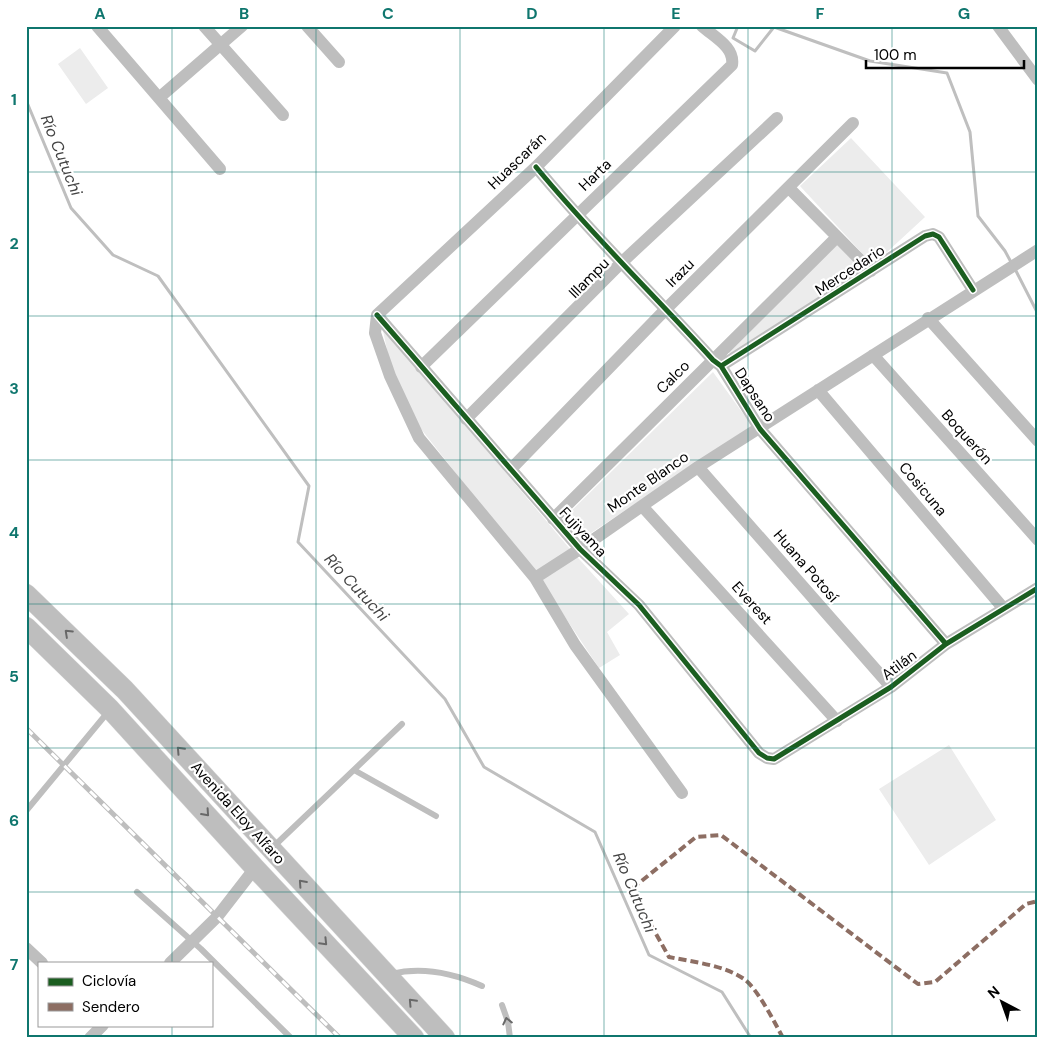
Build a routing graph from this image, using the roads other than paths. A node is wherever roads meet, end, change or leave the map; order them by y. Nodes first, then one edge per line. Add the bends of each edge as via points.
1 (97, 26) edge
2 (204, 26) edge
3 (242, 26) edge
4 (307, 26) edge
5 (675, 26) edge
6 (702, 26) edge
7 (998, 26) edge
8 (221, 45) junction
9 (339, 62) dead end
10 (1038, 80) edge
11 (160, 97) junction
12 (282, 115) dead end
13 (777, 118) dead end
14 (853, 123) dead end
15 (536, 167) junction
16 (220, 169) dead end
17 (789, 188) junction
18 (576, 216) junction
19 (837, 236) junction
20 (1033, 253) edge
21 (620, 264) junction
22 (872, 271) junction
23 (973, 290) junction
24 (666, 309) junction
25 (377, 315) junction
26 (928, 318) junction
27 (873, 355) junction
28 (717, 363) junction
29 (421, 367) junction
30 (818, 390) junction
31 (466, 418) junction
32 (760, 429) junction
33 (1038, 441) edge
34 (698, 467) junction
35 (511, 469) junction
36 (642, 506) junction
37 (553, 519) junction
38 (1038, 540) edge
39 (580, 549) junction
40 (535, 578) junction
41 (1038, 588) edge
42 (26, 594) edge
43 (1004, 609) junction
44 (26, 627) edge
45 (946, 644) junction
46 (891, 687) junction
47 (110, 709) junction
48 (837, 721) junction
49 (402, 724) dead end
50 (774, 759) joint
51 (354, 770) junction
52 (682, 793) dead end
53 (26, 810) edge
54 (436, 816) dead end
55 (271, 849) junction
56 (255, 868) junction
57 (137, 892) dead end
58 (193, 942) junction
59 (26, 948) edge
60 (41, 962) edge
61 (171, 962) edge
62 (387, 975) junction
63 (482, 986) dead end
64 (502, 1005) dead end
65 (102, 1026) edge
66 (90, 1038) edge
67 (291, 1038) edge
68 (414, 1038) edge
69 (445, 1038) edge
70 (510, 1038) edge

1 - 11 street
2 - 8 street
3 - 8 street
4 - 9 street
5 - 15 street, Huascarán
6 - 18 street, Harta via 731,51 732,65
7 - 10 street
8 - 11 street
8 - 12 street
11 - 16 street
13 - 21 street, Illampu
14 - 17 street, Irazu
15 - 18 street, Dapsano
15 - 25 street, Huascarán
17 - 19 street
17 - 24 street, Irazu
18 - 21 street, Dapsano
18 - 29 street, Harta
19 - 22 street
19 - 28 street, Calco
20 - 23 street, Monte Blanco
21 - 24 street, Dapsano
21 - 31 street, Illampu
22 - 23 street, Mercedario via 932,234 940,236
22 - 28 street, Mercedario
23 - 26 street, Monte Blanco
24 - 28 street, Dapsano
24 - 35 street, Irazu
25 - 29 street, Fujiyama
25 - 40 street via 376,333 390,376 419,438
26 - 27 street, Monte Blanco
26 - 33 street
27 - 30 street, Monte Blanco
27 - 38 street, Boquerón
28 - 32 street, Dapsano
28 - 37 street, Calco
29 - 31 street, Fujiyama
30 - 32 street, Monte Blanco
30 - 43 street, Cosicuna
31 - 35 street, Fujiyama
32 - 34 street, Monte Blanco
32 - 45 street, Dapsano
34 - 36 street, Monte Blanco
34 - 46 street, Huana Potosí
35 - 37 street, Fujiyama
36 - 39 street, Monte Blanco
36 - 48 street, Everest
37 - 39 street, Fujiyama
39 - 40 street, Monte Blanco
39 - 50 street, Fujiyama via 639,605 759,753
40 - 52 street via 575,645
41 - 43 street, Atilán
55 -> 42 main road, Avenida Eloy Alfaro via 125,690
43 - 45 street, Atilán
44 - 47 main road, Avenida Eloy Alfaro
45 - 46 street, Atilán
46 - 48 street, Atilán
47 - 53 lane
47 -> 56 main road, Avenida Eloy Alfaro
48 - 50 street, Atilán
49 - 51 lane
51 - 54 lane
51 - 55 lane
62 -> 55 main road, Avenida Eloy Alfaro
56 - 58 street
56 -> 68 main road, Avenida Eloy Alfaro
57 - 58 lane
58 - 61 street
58 - 67 lane
59 - 60 street
62 - 63 lane via 418,970 438,972
69 -> 62 main road, Avenida Eloy Alfaro
70 -> 64 lane
65 - 66 street

